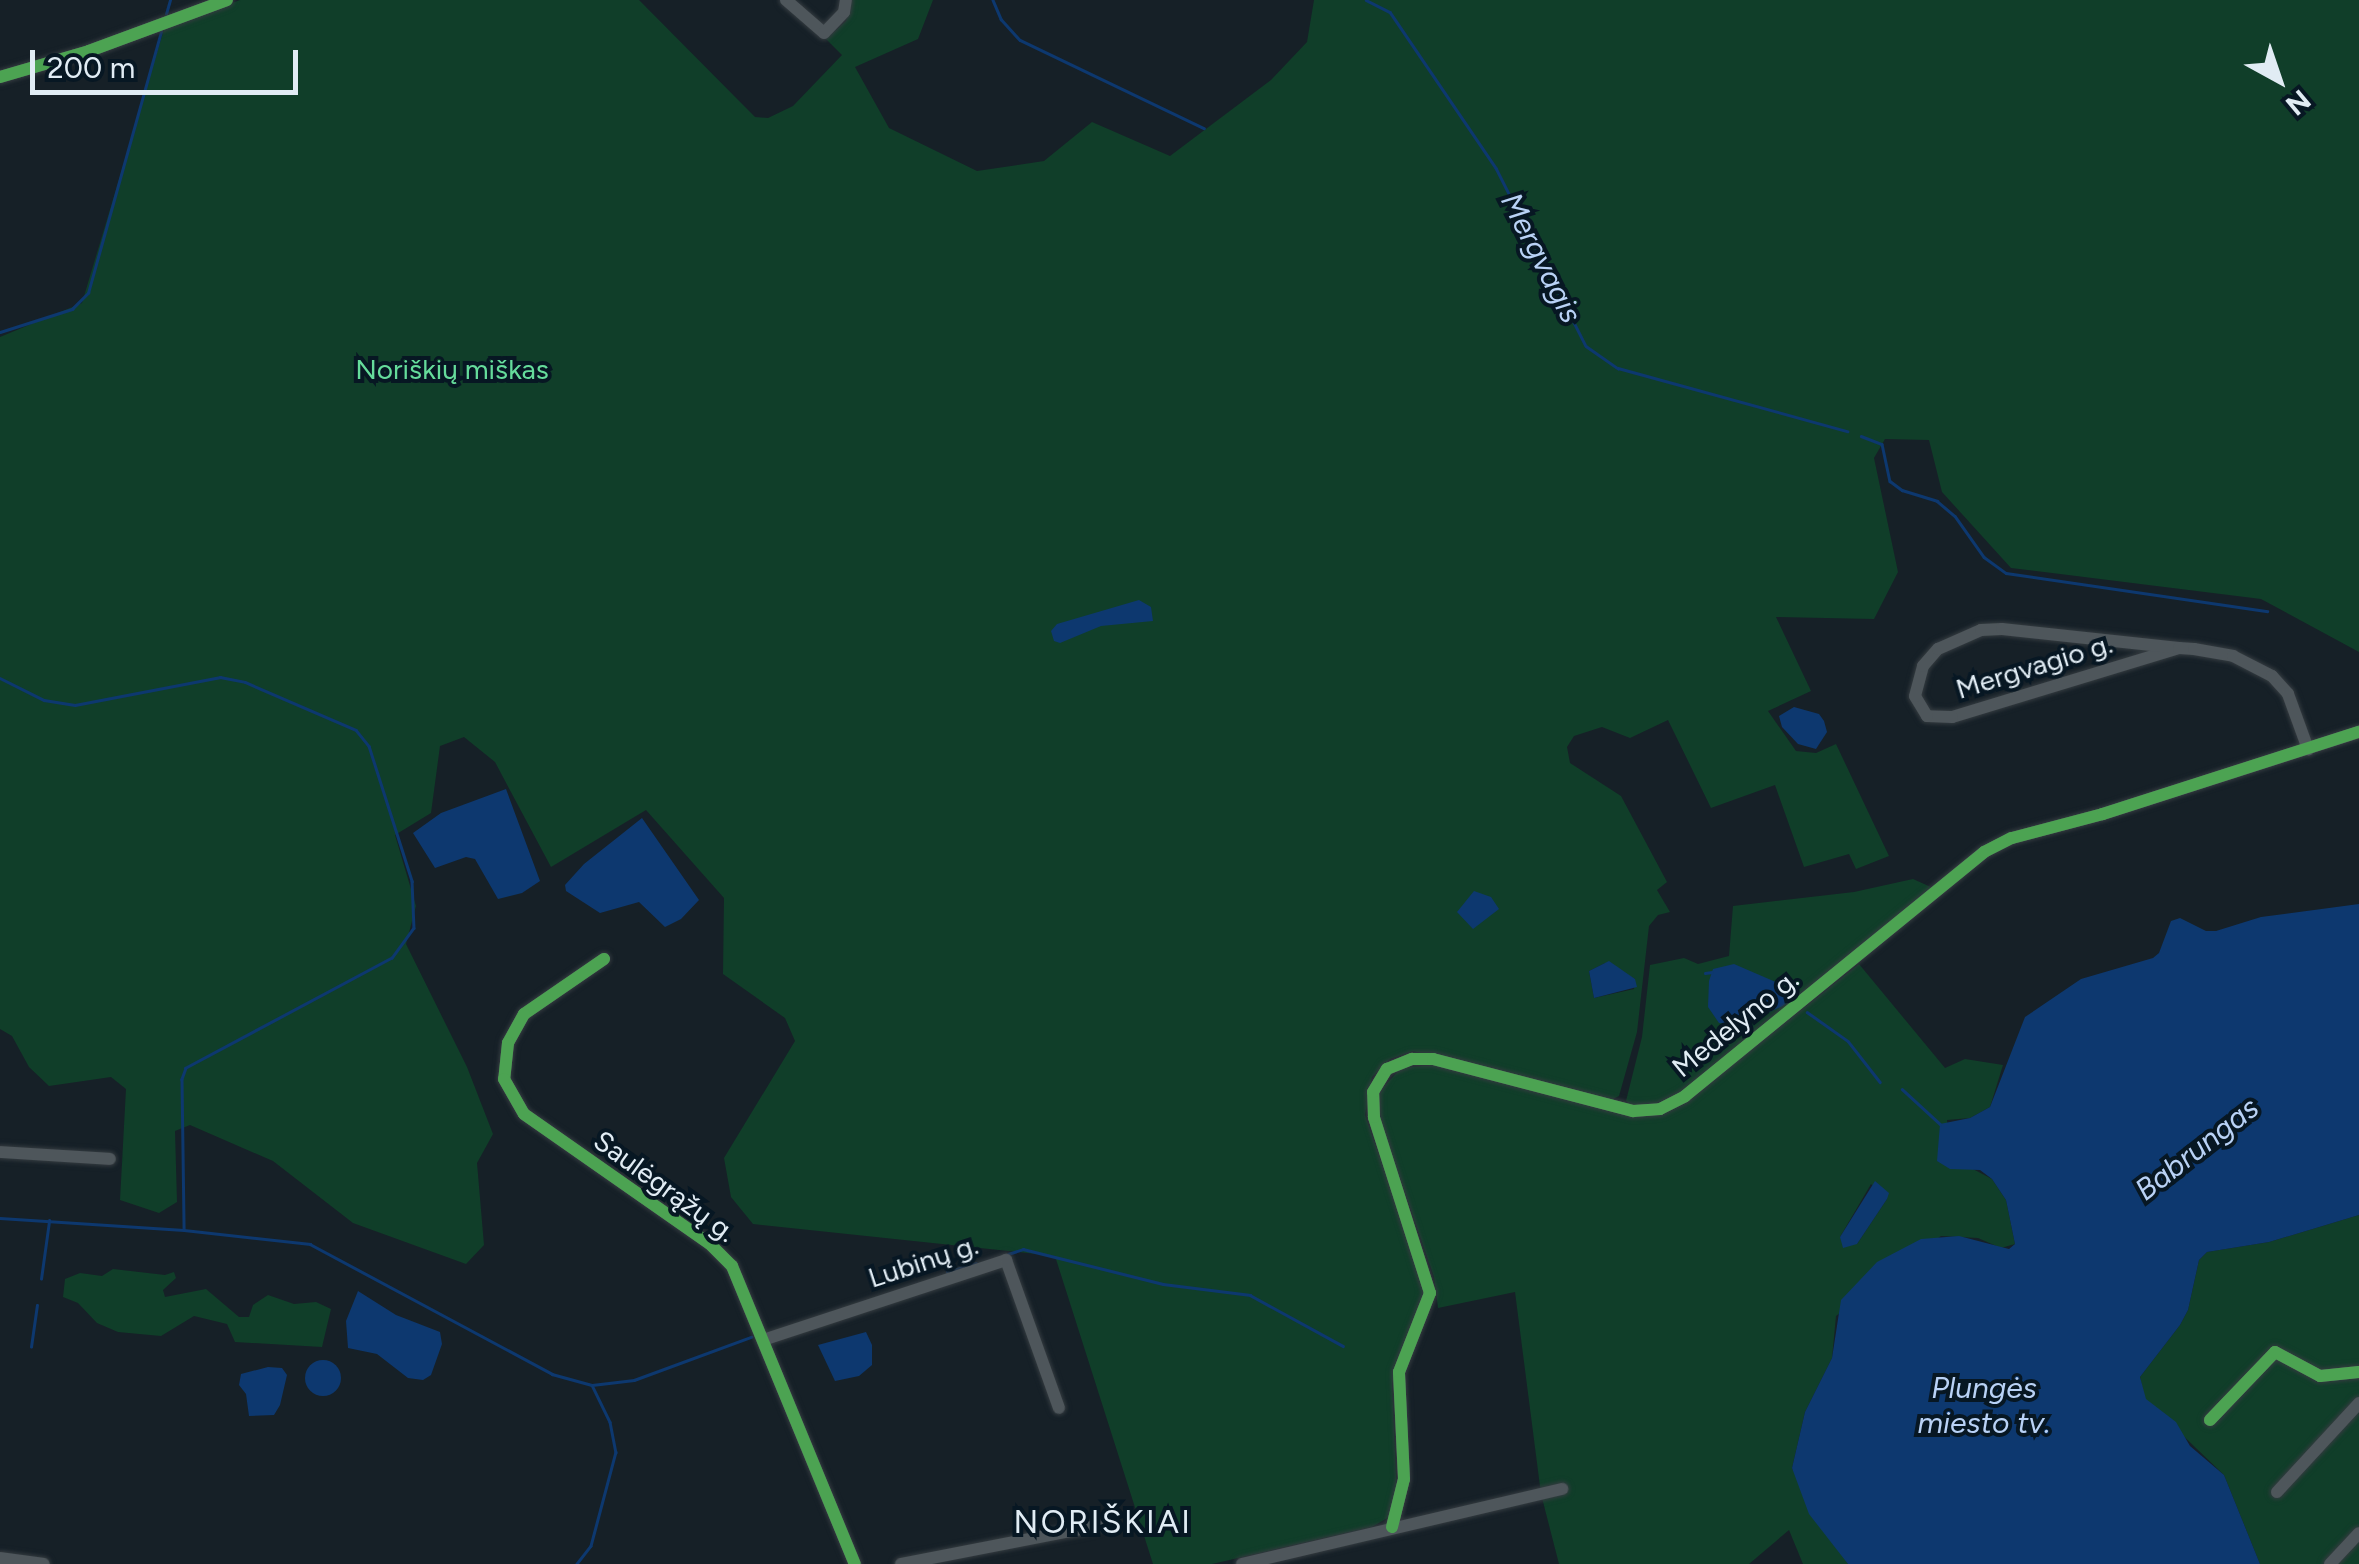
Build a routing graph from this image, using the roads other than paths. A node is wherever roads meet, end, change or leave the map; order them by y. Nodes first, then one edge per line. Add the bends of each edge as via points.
1 (227, 0) edge
2 (786, 0) edge
3 (846, 0) edge
4 (0, 77) edge
5 (2179, 648) junction
6 (2359, 732) edge
7 (2308, 749) junction
8 (604, 959) dead end
9 (0, 1152) edge
10 (110, 1159) dead end
11 (763, 1340) junction
12 (2359, 1372) edge
13 (2359, 1403) edge
14 (1058, 1408) dead end
15 (2210, 1420) dead end
16 (1562, 1489) dead end
17 (2277, 1492) dead end
18 (1097, 1526) dead end
19 (1392, 1527) junction
20 (2359, 1533) edge
21 (0, 1558) edge
22 (44, 1564) edge
23 (855, 1564) edge
24 (901, 1564) edge
25 (1242, 1564) edge
26 (2330, 1564) edge

1 - 4 street
2 - 3 street via 824,32 844,12
5 - 5 street, Mergvagio g. via 1980,630 1938,648 1923,666 1916,696 1928,716 1952,717
5 - 7 street, Mergvagio g. via 2233,656 2272,676 2288,694
6 - 7 street, Medelyno g.
7 - 19 street, Medelyno g. via 1984,852 1698,1086 1660,1109 1633,1111 1433,1060 1412,1058 1388,1069 1374,1092 1374,1117 1430,1280 1399,1372 1404,1479
8 - 11 street, Saulėgrąžų g. via 524,1014 508,1043 504,1079 524,1114 732,1266
9 - 10 street
11 - 14 street, Lubinų g. via 1006,1260
11 - 23 street, Saulėgrąžų g.
12 - 15 street via 2320,1376 2275,1352
13 - 17 street
16 - 19 street
18 - 24 street
19 - 25 street
20 - 26 street
21 - 22 street

